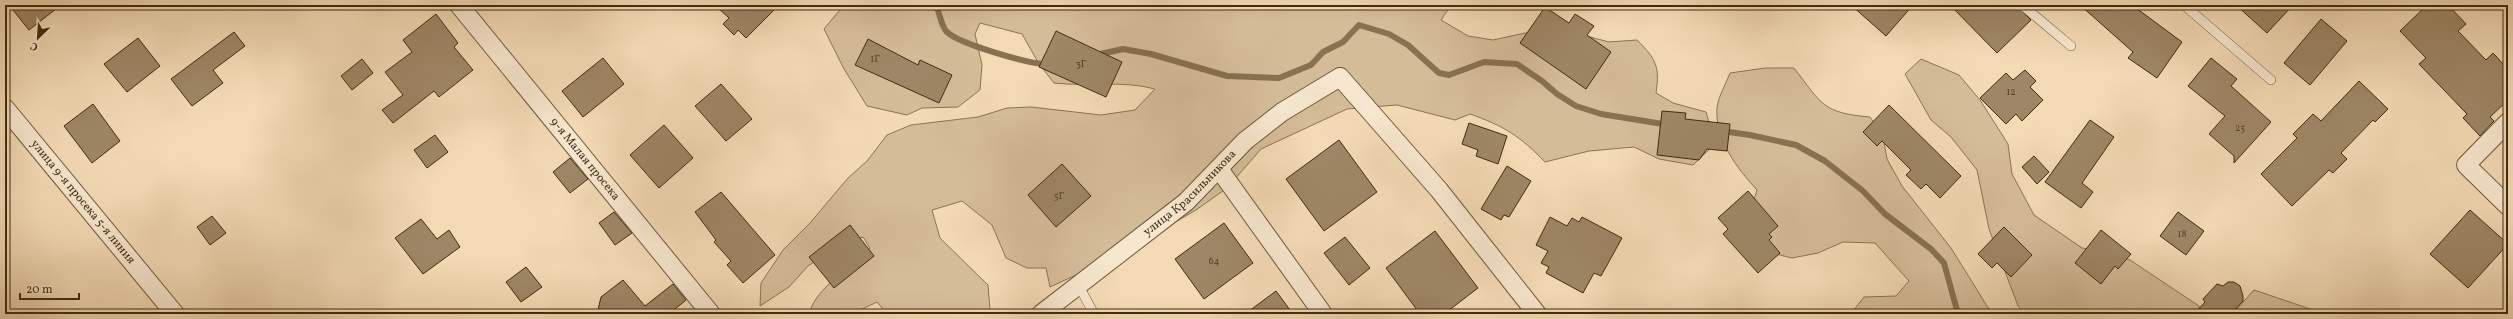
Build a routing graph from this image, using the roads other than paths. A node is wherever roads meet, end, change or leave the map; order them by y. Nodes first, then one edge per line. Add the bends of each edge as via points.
1 (459, 5) edge
2 (2022, 5) edge
3 (2184, 5) edge
4 (2071, 46) dead end
5 (2272, 80) dead end
6 (5, 108) edge
7 (2508, 122) edge
8 (1219, 169) junction
9 (2508, 206) edge
10 (1079, 286) junction
11 (175, 314) edge
12 (711, 314) edge
13 (1041, 314) edge
14 (1094, 314) edge
15 (1323, 314) edge
16 (1537, 314) edge

1 - 12 street, 9-я Малая просека
2 - 4 lane
3 - 5 lane
6 - 11 street, улица 9-я просека 5-я линия
7 - 9 street via 2466,165
8 - 10 street, улица Красильникова via 1186,202
8 - 15 street
8 - 16 street, улица Красильникова via 1245,141 1282,112 1340,77 1439,190
10 - 13 street, улица Красильникова
10 - 14 lane

